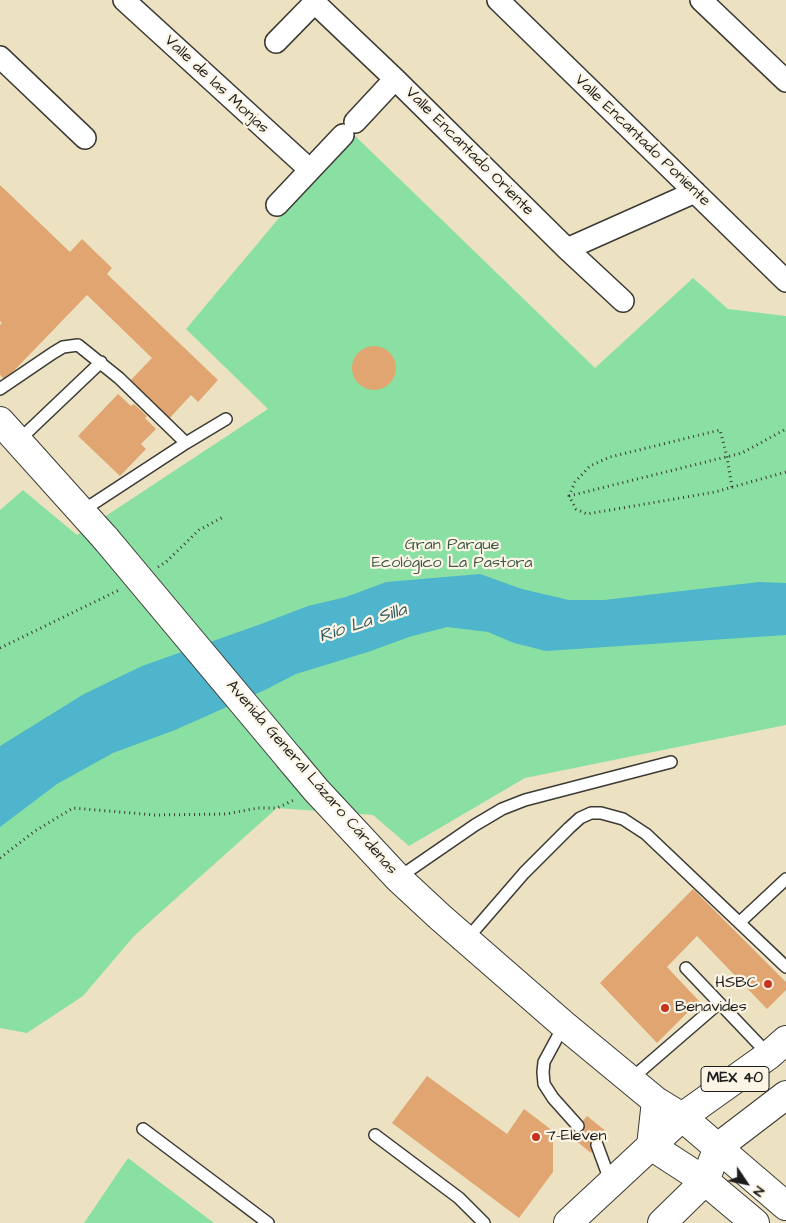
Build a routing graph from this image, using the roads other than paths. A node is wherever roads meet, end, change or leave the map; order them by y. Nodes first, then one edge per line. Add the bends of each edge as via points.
1 (498, 0) edge
2 (701, 0) edge
3 (316, 1) edge
4 (130, 2) edge
5 (276, 42) dead end
6 (0, 57) edge
7 (394, 79) junction
8 (786, 81) edge
9 (85, 138) dead end
10 (309, 169) junction
11 (695, 192) junction
12 (276, 205) dead end
13 (567, 249) junction
14 (786, 281) edge
15 (623, 301) dead end
16 (101, 362) junction
17 (0, 389) edge
18 (226, 419) dead end
19 (9, 431) edge
20 (186, 443) junction
21 (82, 511) junction
22 (670, 762) dead end
23 (398, 878) junction
24 (786, 879) edge
25 (740, 922) junction
26 (466, 940) junction
27 (786, 967) edge
28 (686, 968) dead end
29 (719, 1003) junction
30 (564, 1025) junction
31 (778, 1047) edge
32 (630, 1078) junction
33 (786, 1095) edge
34 (656, 1100) junction
35 (682, 1117) junction
36 (578, 1126) dead end
37 (143, 1130) dead end
38 (375, 1135) dead end
39 (597, 1145) dead end
40 (651, 1146) junction
41 (718, 1147) junction
42 (705, 1181) junction
43 (611, 1183) junction
44 (786, 1206) edge
45 (268, 1223) edge
46 (484, 1223) edge
47 (568, 1223) edge
48 (662, 1223) edge
49 (755, 1223) edge

1 - 11 street, Valle Encantado Poniente
2 - 8 street
3 - 5 street
3 - 7 street, Valle Encantado Oriente
4 - 10 street, Valle de las Monjas
6 - 9 street
7 - 10 street
7 - 13 street, Valle Encantado Oriente
10 - 12 street
11 - 13 street
11 - 14 street, Valle Encantado Poniente
13 - 15 street, Valle Encantado Oriente
16 - 17 lane via 78,345 71,345 53,353
16 - 19 lane
16 - 20 lane
18 - 20 lane
19 - 21 street, Avenida General Lázaro Cárdenas
20 - 21 lane
21 - 23 street, Avenida General Lázaro Cárdenas, bridge via 316,790
22 - 23 lane via 502,809
23 - 26 street, Avenida General Lázaro Cárdenas
24 - 25 lane
25 - 26 lane via 635,825 611,814 591,813 580,818 547,849
25 - 27 lane
26 - 30 street, Avenida General Lázaro Cárdenas
28 - 29 lane
29 - 31 lane
29 - 32 lane
30 - 32 street, Avenida General Lázaro Cárdenas
30 - 36 lane via 544,1062 543,1078 553,1098
31 - 35 street, MEX 40
32 - 34 street, Avenida General Lázaro Cárdenas
33 - 41 street, MEX 40
34 - 35 street, Avenida General Lázaro Cárdenas
34 - 40 street
35 - 40 street, MEX 40
35 - 41 street, Avenida General Lázaro Cárdenas
37 - 45 lane
38 - 46 lane via 459,1198
39 - 43 lane
40 - 42 street
40 - 43 street, MEX 40
41 - 42 street
41 - 44 street, Avenida General Lázaro Cárdenas
42 - 48 street
42 - 49 street
43 - 47 street, MEX 40

